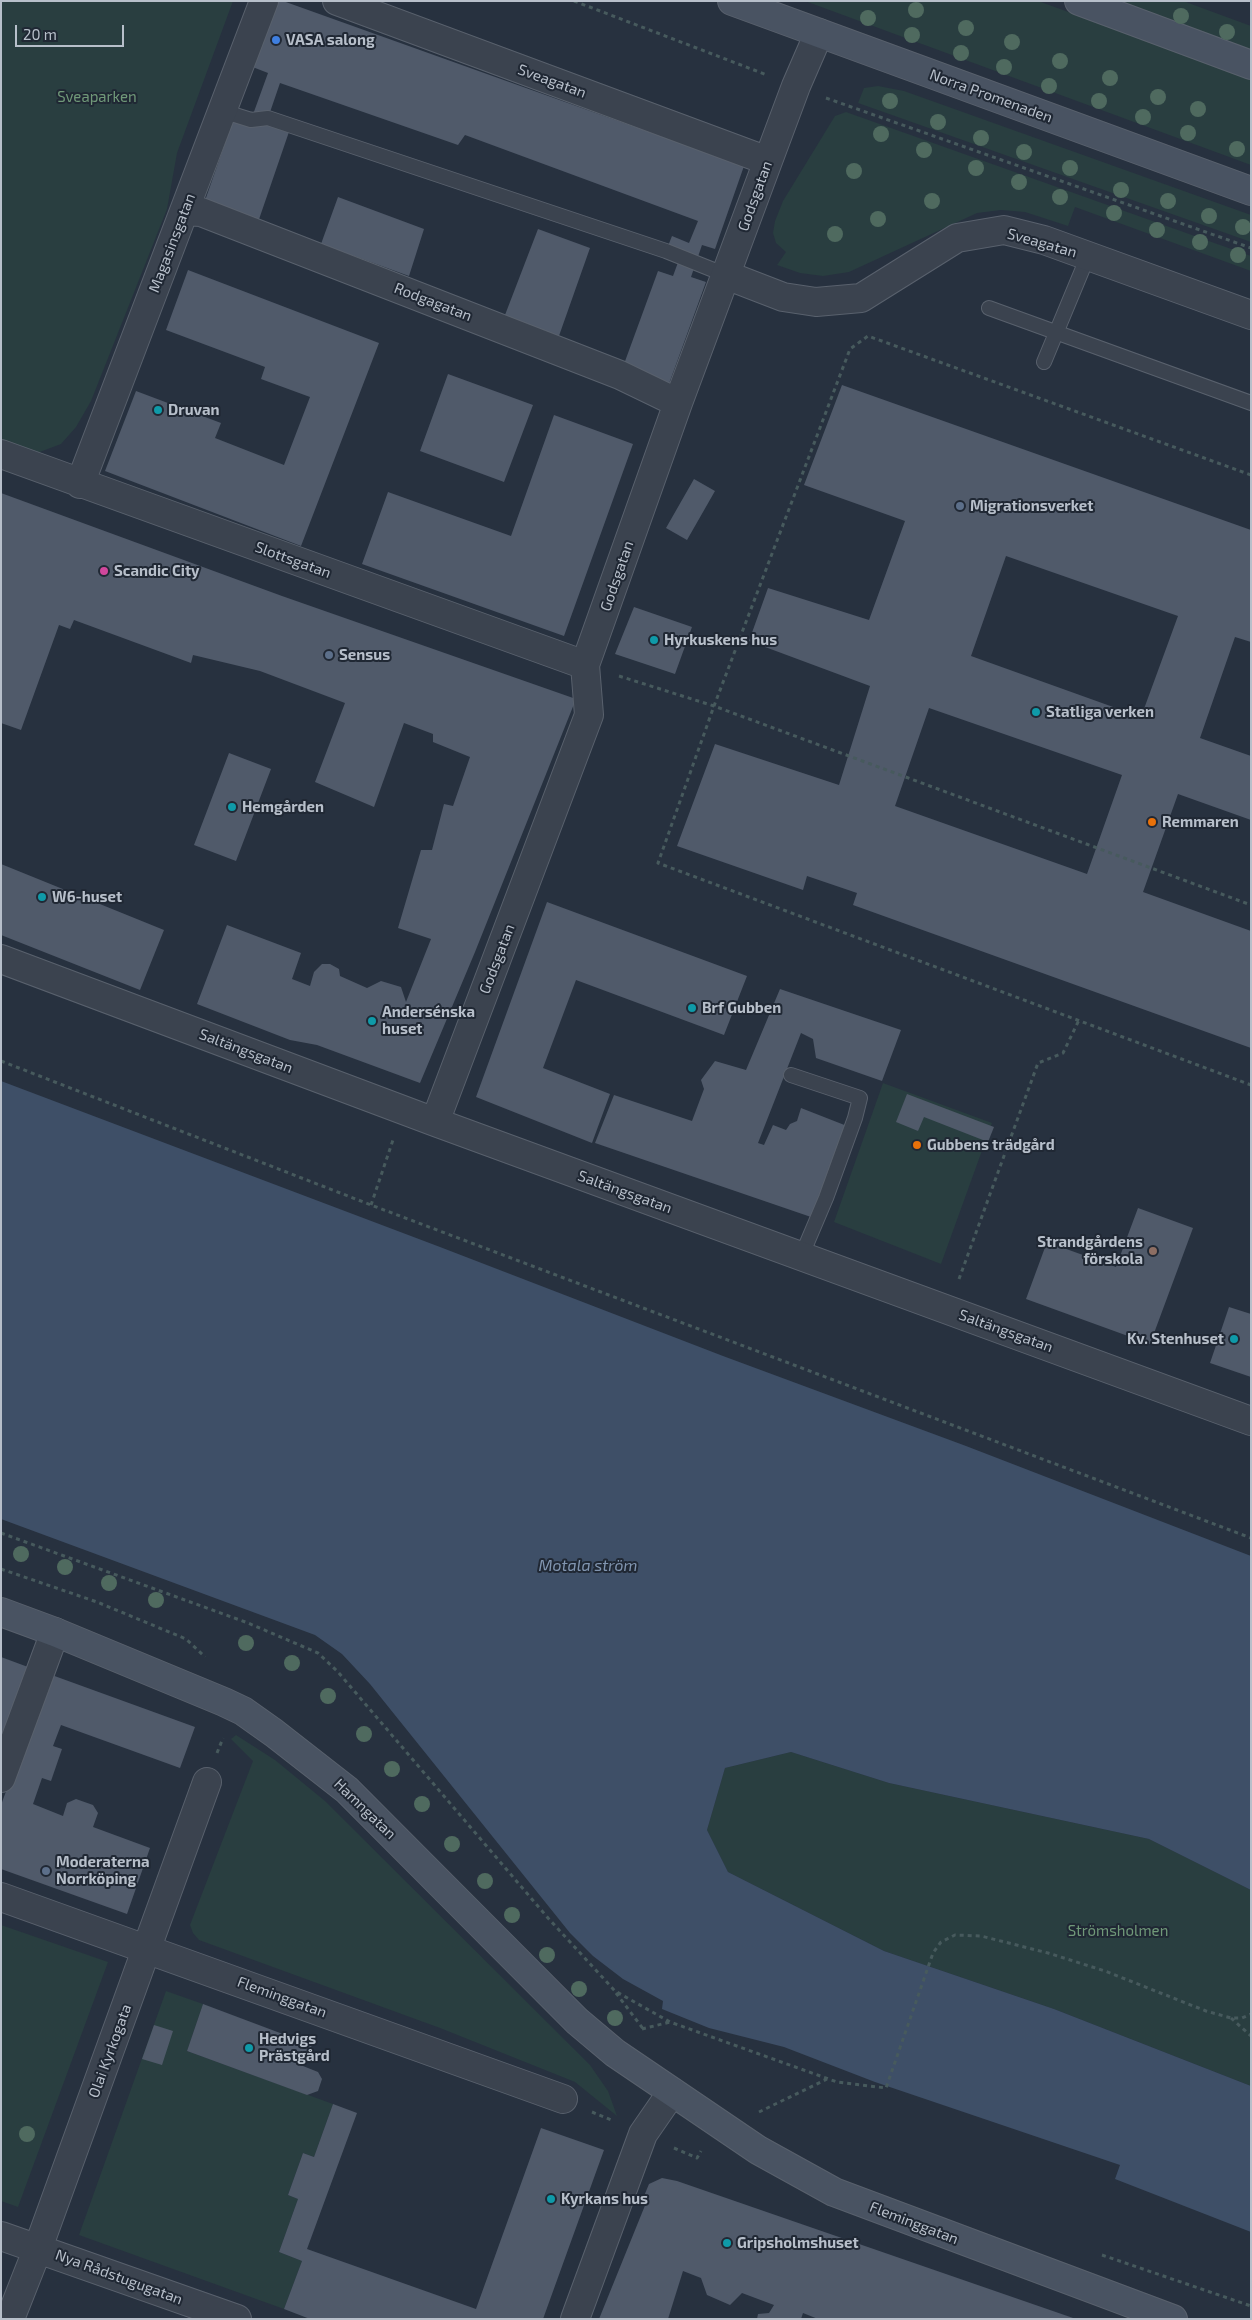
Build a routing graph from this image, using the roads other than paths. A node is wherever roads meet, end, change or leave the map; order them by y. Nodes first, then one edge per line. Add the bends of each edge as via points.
1 (264, 1) edge
2 (337, 1) edge
3 (732, 1) edge
4 (1079, 1) edge
5 (819, 33) junction
6 (1251, 64) edge
7 (224, 105) junction
8 (768, 161) junction
9 (1251, 191) edge
10 (184, 211) junction
11 (1088, 256) junction
12 (726, 275) junction
13 (990, 308) dead end
14 (1251, 315) edge
15 (1057, 331) junction
16 (1044, 362) dead end
17 (678, 403) junction
18 (1251, 403) edge
19 (1, 454) edge
20 (80, 484) junction
21 (586, 665) junction
22 (1, 959) edge
23 (791, 1074) dead end
24 (435, 1122) junction
25 (801, 1256) junction
26 (1251, 1421) edge
27 (1, 1612) edge
28 (55, 1632) junction
29 (1, 1778) edge
30 (207, 1782) dead end
31 (1, 1896) edge
32 (147, 1948) junction
33 (672, 2092) junction
34 (563, 2099) dead end
35 (1, 2236) edge
36 (38, 2248) junction
37 (1163, 2317) edge
38 (10, 2319) edge
39 (237, 2319) edge
40 (575, 2319) edge

1 - 7 street, Magasinsgatan
2 - 8 street, Sveagatan
3 - 5 street, Norra Promenaden
4 - 6 street
5 - 8 street, Godsgatan
5 - 9 street, Norra Promenaden
7 - 10 street, Magasinsgatan
7 - 12 lane via 235,115 251,120 268,118 666,251
8 - 12 street, Godsgatan
10 - 17 street, Rodgagatan via 201,212 220,219 620,376
10 - 20 street, Magasinsgatan
11 - 12 street, Sveagatan via 1004,230 957,238 860,298 816,302 783,297
11 - 14 street, Sveagatan
11 - 15 lane
12 - 17 street, Godsgatan
13 - 15 lane
15 - 16 lane
15 - 18 lane
17 - 21 street, Godsgatan
19 - 20 street, Slottsgatan
20 - 21 street, Slottsgatan
21 - 24 street, Godsgatan via 589,715
22 - 24 street, Saltängsgatan
23 - 25 lane via 860,1098 826,1198
24 - 25 street, Saltängsgatan
25 - 26 street, Saltängsgatan
27 - 28 street, Hamngatan
28 - 29 street
28 - 33 street, Hamngatan via 224,1702 274,1732 347,1790 577,2021 614,2053
30 - 32 street, Olai Kyrkogata
31 - 32 street, Fleminggatan
32 - 34 street, Fleminggatan
32 - 36 street, Olai Kyrkogata
33 - 37 street, Fleminggatan via 758,2150 834,2192
33 - 40 street via 643,2134
35 - 36 street, Nya Rådstugugatan
36 - 38 street, Olai Kyrkogata
36 - 39 street, Nya Rådstugugatan

